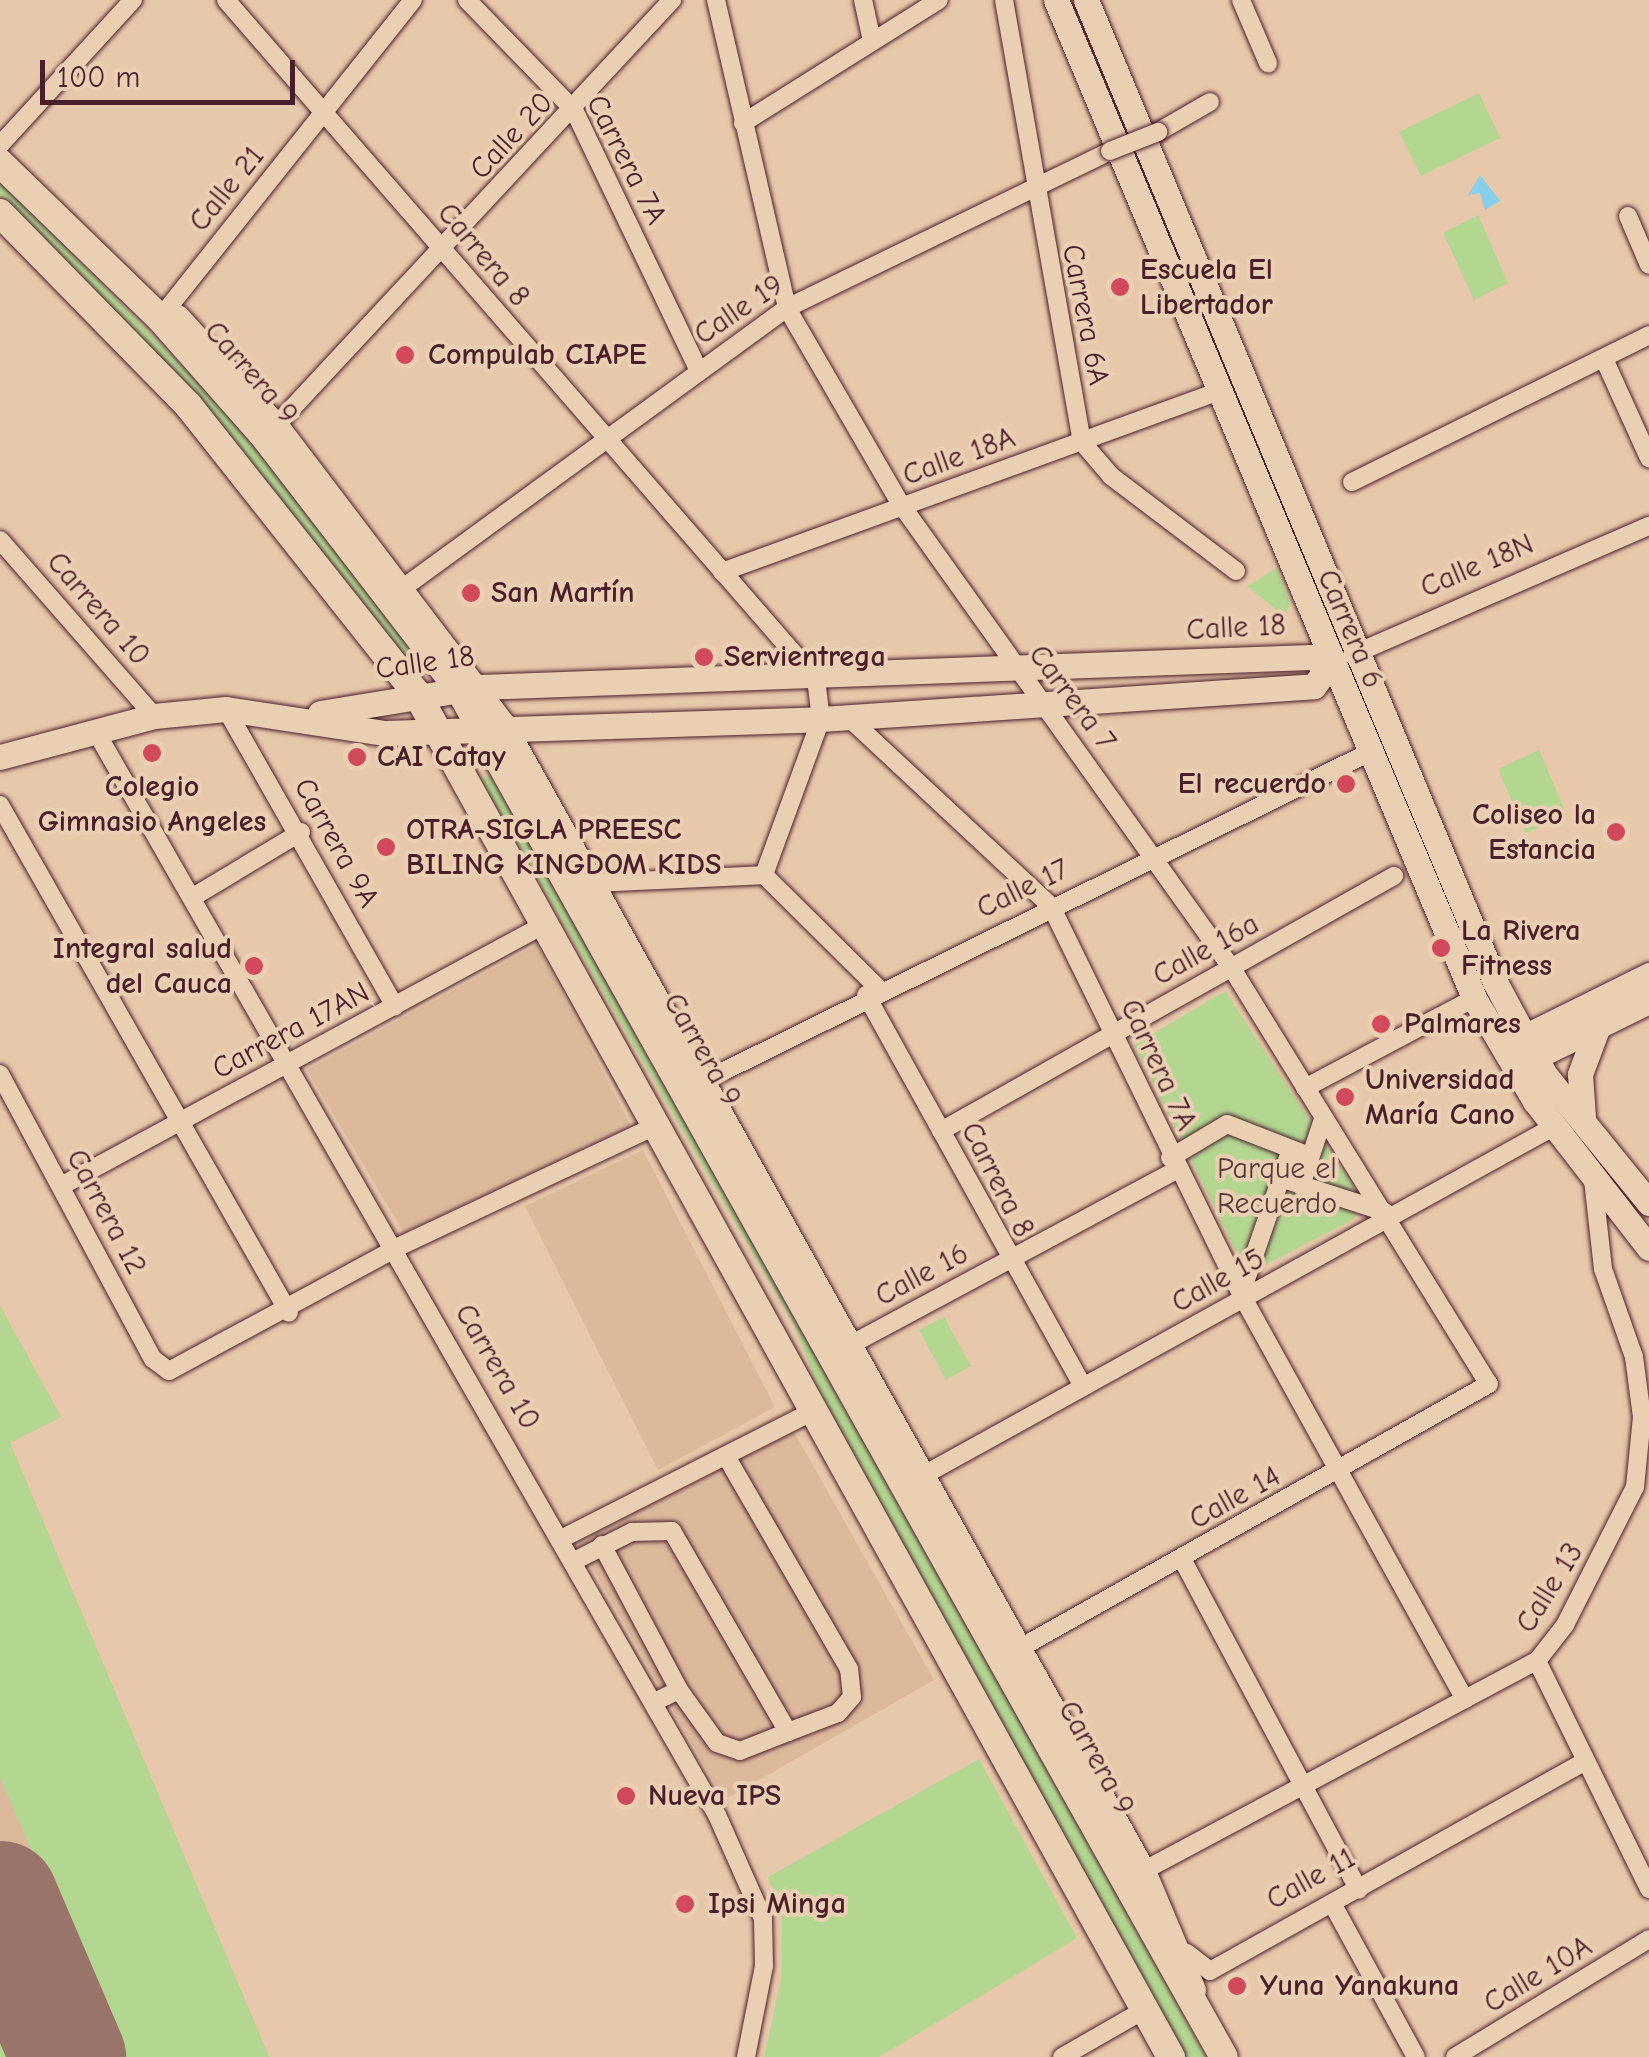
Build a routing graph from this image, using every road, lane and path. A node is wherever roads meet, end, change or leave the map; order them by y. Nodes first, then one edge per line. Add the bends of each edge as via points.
1 (134, 0) edge
2 (226, 0) edge
3 (413, 0) edge
4 (467, 0) edge
5 (672, 0) edge
6 (716, 0) edge
7 (863, 0) edge
8 (939, 0) edge
9 (1004, 0) edge
10 (1056, 0) edge
11 (1086, 0) edge
12 (1241, 0) edge
13 (872, 41) junction
14 (1268, 63) dead end
15 (1210, 102) dead end
16 (326, 110) junction
17 (574, 110) junction
18 (743, 123) junction
19 (0, 146) edge
20 (0, 163) edge
21 (1031, 186) junction
22 (0, 213) edge
23 (1628, 216) dead end
24 (443, 250) junction
25 (1649, 265) edge
26 (787, 308) junction
27 (164, 312) junction
28 (1649, 336) edge
29 (1605, 361) junction
30 (699, 371) junction
31 (1214, 393) junction
32 (270, 431) junction
33 (1082, 442) junction
34 (606, 445) junction
35 (1649, 458) edge
36 (1352, 482) dead end
37 (902, 506) junction
38 (1649, 526) edge
39 (0, 540) edge
40 (722, 572) junction
41 (1236, 572) dead end
42 (404, 588) junction
43 (1308, 612) junction
44 (1274, 659) junction
45 (1341, 660) junction
46 (1015, 671) junction
47 (816, 680) junction
48 (469, 688) junction
49 (417, 694) junction
50 (1043, 701) junction
51 (226, 709) junction
52 (310, 715) junction
53 (154, 716) junction
54 (848, 717) junction
55 (822, 719) junction
56 (566, 725) junction
57 (492, 726) junction
58 (96, 730) junction
59 (439, 730) junction
60 (1368, 753) junction
61 (0, 757) edge
62 (533, 785) junction
63 (0, 805) edge
64 (301, 832) junction
65 (1152, 856) junction
66 (764, 874) junction
67 (1394, 876) dead end
68 (591, 883) junction
69 (193, 897) junction
70 (1051, 906) junction
71 (541, 926) junction
72 (1230, 967) junction
73 (1649, 976) edge
74 (872, 992) junction
75 (1474, 998) junction
76 (1649, 1001) edge
77 (395, 1006) junction
78 (1598, 1026) junction
79 (1114, 1033) junction
80 (1517, 1053) junction
81 (290, 1062) junction
82 (0, 1074) edge
83 (706, 1080) junction
84 (1305, 1088) junction
85 (1583, 1117) junction
86 (1324, 1118) junction
87 (178, 1123) junction
88 (1555, 1126) junction
89 (650, 1128) junction
90 (941, 1132) junction
91 (1300, 1153) junction
92 (1174, 1164) junction
93 (1592, 1170) junction
94 (1282, 1178) junction
95 (61, 1186) junction
96 (1301, 1186) junction
97 (1649, 1203) edge
98 (1386, 1214) junction
99 (398, 1247) junction
100 (1649, 1248) edge
101 (1007, 1260) junction
102 (1242, 1296) junction
103 (288, 1313) junction
104 (852, 1344) junction
105 (1490, 1384) joint
106 (1083, 1387) junction
107 (808, 1413) junction
108 (728, 1458) junction
109 (1340, 1472) junction
110 (916, 1479) junction
111 (563, 1538) junction
112 (602, 1545) junction
113 (1182, 1559) junction
114 (576, 1560) junction
115 (958, 1574) junction
116 (992, 1599) junction
117 (1012, 1652) junction
118 (1537, 1662) junction
119 (679, 1690) junction
120 (1465, 1699) junction
121 (654, 1702) junction
122 (788, 1732) junction
123 (1582, 1763) junction
124 (1302, 1782) junction
125 (1143, 1871) junction
126 (1649, 1889) edge
127 (1359, 1890) junction
128 (1333, 1905) junction
129 (1169, 1922) junction
130 (1649, 1939) edge
131 (1196, 2007) junction
132 (1144, 2010) junction
133 (746, 2057) edge
134 (1062, 2057) edge
135 (1171, 2057) edge
136 (1224, 2057) edge
137 (1416, 2057) edge
138 (1455, 2057) edge

1 - 19 street
2 - 16 street, Carrera 8
3 - 16 street, Calle 21
4 - 17 street, Carrera 7A
5 - 17 street, Calle 20
6 - 18 street, Carrera 7
7 - 13 street
8 - 13 street
9 - 21 street, Carrera 6A
10 - 31 street, Carrera 6
11 - 45 street, Carrera 6
12 - 14 street
13 - 18 street
15 - 21 street, Calle 19, bridge via 1158,132
16 - 24 street, Carrera 8
16 - 27 street, Calle 21
17 - 24 street, Calle 20
17 - 30 street, Carrera 7A
18 - 26 street, Carrera 7
19 - 27 street
20 - 27 main road, Carrera 9
21 - 26 street, Calle 19
21 - 33 street, Carrera 6A
22 - 49 main road via 188,405
23 - 25 street
24 - 32 street, Calle 20
24 - 34 street, Carrera 8
26 - 30 street, Calle 19
26 - 37 street, Carrera 7
27 - 32 main road, Carrera 9
28 - 29 street
29 - 35 street
29 - 36 street
30 - 34 street, Calle 19
31 - 33 street, Calle 18A
31 - 43 street, Carrera 6
32 - 42 street
32 - 48 main road, Carrera 9
33 - 37 street, Calle 18A
33 - 41 street via 1111,476
34 - 40 street, Carrera 8
34 - 42 street, Calle 19
37 - 40 street, Calle 18A
37 - 46 street, Carrera 7
38 - 45 street, Calle 18N
39 - 53 street, Carrera 10
40 - 47 street, Carrera 8
42 - 48 street
43 - 44 street
43 - 45 street, Carrera 6
44 - 45 street, Calle 18
44 - 46 street, Calle 18
45 - 50 street, Calle 18 via 1314,686
45 - 60 street, Carrera 6
45 - 80 street, Carrera 6
46 - 47 street, Calle 18
46 - 50 street, Carrera 7
47 - 48 street, Calle 18
47 - 55 street
48 - 49 street, Calle 18
48 - 57 main road, Carrera 9
49 - 52 street, Calle 18
49 - 59 main road
50 - 54 street, Calle 18
50 - 65 street, Carrera 7
51 - 52 street
51 - 53 street
51 - 64 street, Carrera 9A
52 - 59 street, Calle 18 via 385,732
53 - 58 street
54 - 55 street, Calle 18
54 - 70 street, Carrera 7A
55 - 56 street, Calle 18
55 - 66 street
56 - 57 street, Calle 18
56 - 62 street via 533,754
57 - 59 street, Calle 18
57 - 62 street
57 - 110 main road, Carrera 9
58 - 61 street
58 - 69 street, Carrera 10
59 - 71 main road
60 - 65 street, Calle 17
60 - 75 street, Carrera 6
62 - 68 street
63 - 87 street
64 - 69 street
64 - 77 street, Carrera 9A
65 - 70 street, Calle 17
65 - 72 street, Carrera 7
66 - 68 street
66 - 74 street, Carrera 8
67 - 72 street, Calle 16a
68 - 83 street
69 - 81 street, Carrera 10
70 - 74 street, Calle 17
70 - 79 street, Carrera 7A
71 - 77 street, Carrera 17AN
71 - 89 main road
72 - 79 street, Calle 16a
72 - 84 street, Carrera 7
73 - 80 street
74 - 83 street, Calle 17
74 - 90 street, Carrera 8
75 - 80 street, Carrera 6
75 - 84 street
76 - 78 street
77 - 81 street, Carrera 17AN
78 - 80 street
78 - 85 street via 1580,1074
79 - 90 street, Calle 16a
79 - 92 street, Carrera 7A
80 - 85 street, Carrera 6
80 - 88 street, Carrera 6
81 - 87 street, Carrera 17AN
81 - 99 street, Carrera 10
82 - 95 street, Carrera 12
83 - 104 street
84 - 86 street, Carrera 7
85 - 97 street, Carrera 6
86 - 91 street
86 - 98 street, Carrera 7
87 - 95 street, Carrera 17AN
87 - 103 street
88 - 93 street, Carrera 6
88 - 98 street, Calle 15
89 - 99 street
89 - 107 main road
90 - 101 street, Carrera 8
91 - 92 street, Calle 16 via 1226,1124
91 - 94 street
91 - 96 street
92 - 101 street, Calle 16
92 - 102 street, Carrera 7A
93 - 100 street, Carrera 6
93 - 118 street, Calle 13 via 1603,1268 1634,1357 1642,1416 1635,1487 1592,1583
94 - 96 street
94 - 102 street
95 - 103 street, Carrera 12 via 153,1359 169,1371
96 - 98 street
98 - 102 street, Calle 15
98 - 105 street, Carrera 7
99 - 103 street
99 - 111 street, Carrera 10
101 - 104 street, Calle 16
101 - 106 street, Carrera 8
102 - 106 street, Calle 15
102 - 109 street, Carrera 7A
104 - 110 street
105 - 109 street, Calle 14
106 - 110 street, Calle 15
107 - 108 street
107 - 132 main road
108 - 111 street
108 - 122 street via 849,1669 852,1697 838,1713
109 - 113 street, Calle 14
109 - 120 street, Carrera 7A
110 - 115 main road, Carrera 9
110 - 116 street
111 - 114 street, Carrera 10
112 - 114 street
112 - 119 street
112 - 122 street via 632,1532 672,1531
113 - 117 street, Calle 14
113 - 124 street
114 - 121 street, Carrera 10
115 - 116 main road
115 - 117 main road, Carrera 9
116 - 117 street
117 - 125 street
117 - 131 main road, Carrera 9
118 - 120 street, Calle 13
118 - 123 street
119 - 121 street
119 - 122 street via 717,1742 740,1751
120 - 124 street, Calle 13
121 - 133 street, Carrera 10 via 762,1920 764,1966
123 - 126 street
123 - 127 street, Calle 11
124 - 125 street, Calle 13
124 - 127 street
125 - 129 street
127 - 128 street, Calle 11
128 - 129 street, Calle 11 via 1202,1972
128 - 137 street
129 - 131 street
130 - 138 street, Calle 10A
131 - 136 main road, Carrera 9
132 - 134 street
132 - 135 main road

